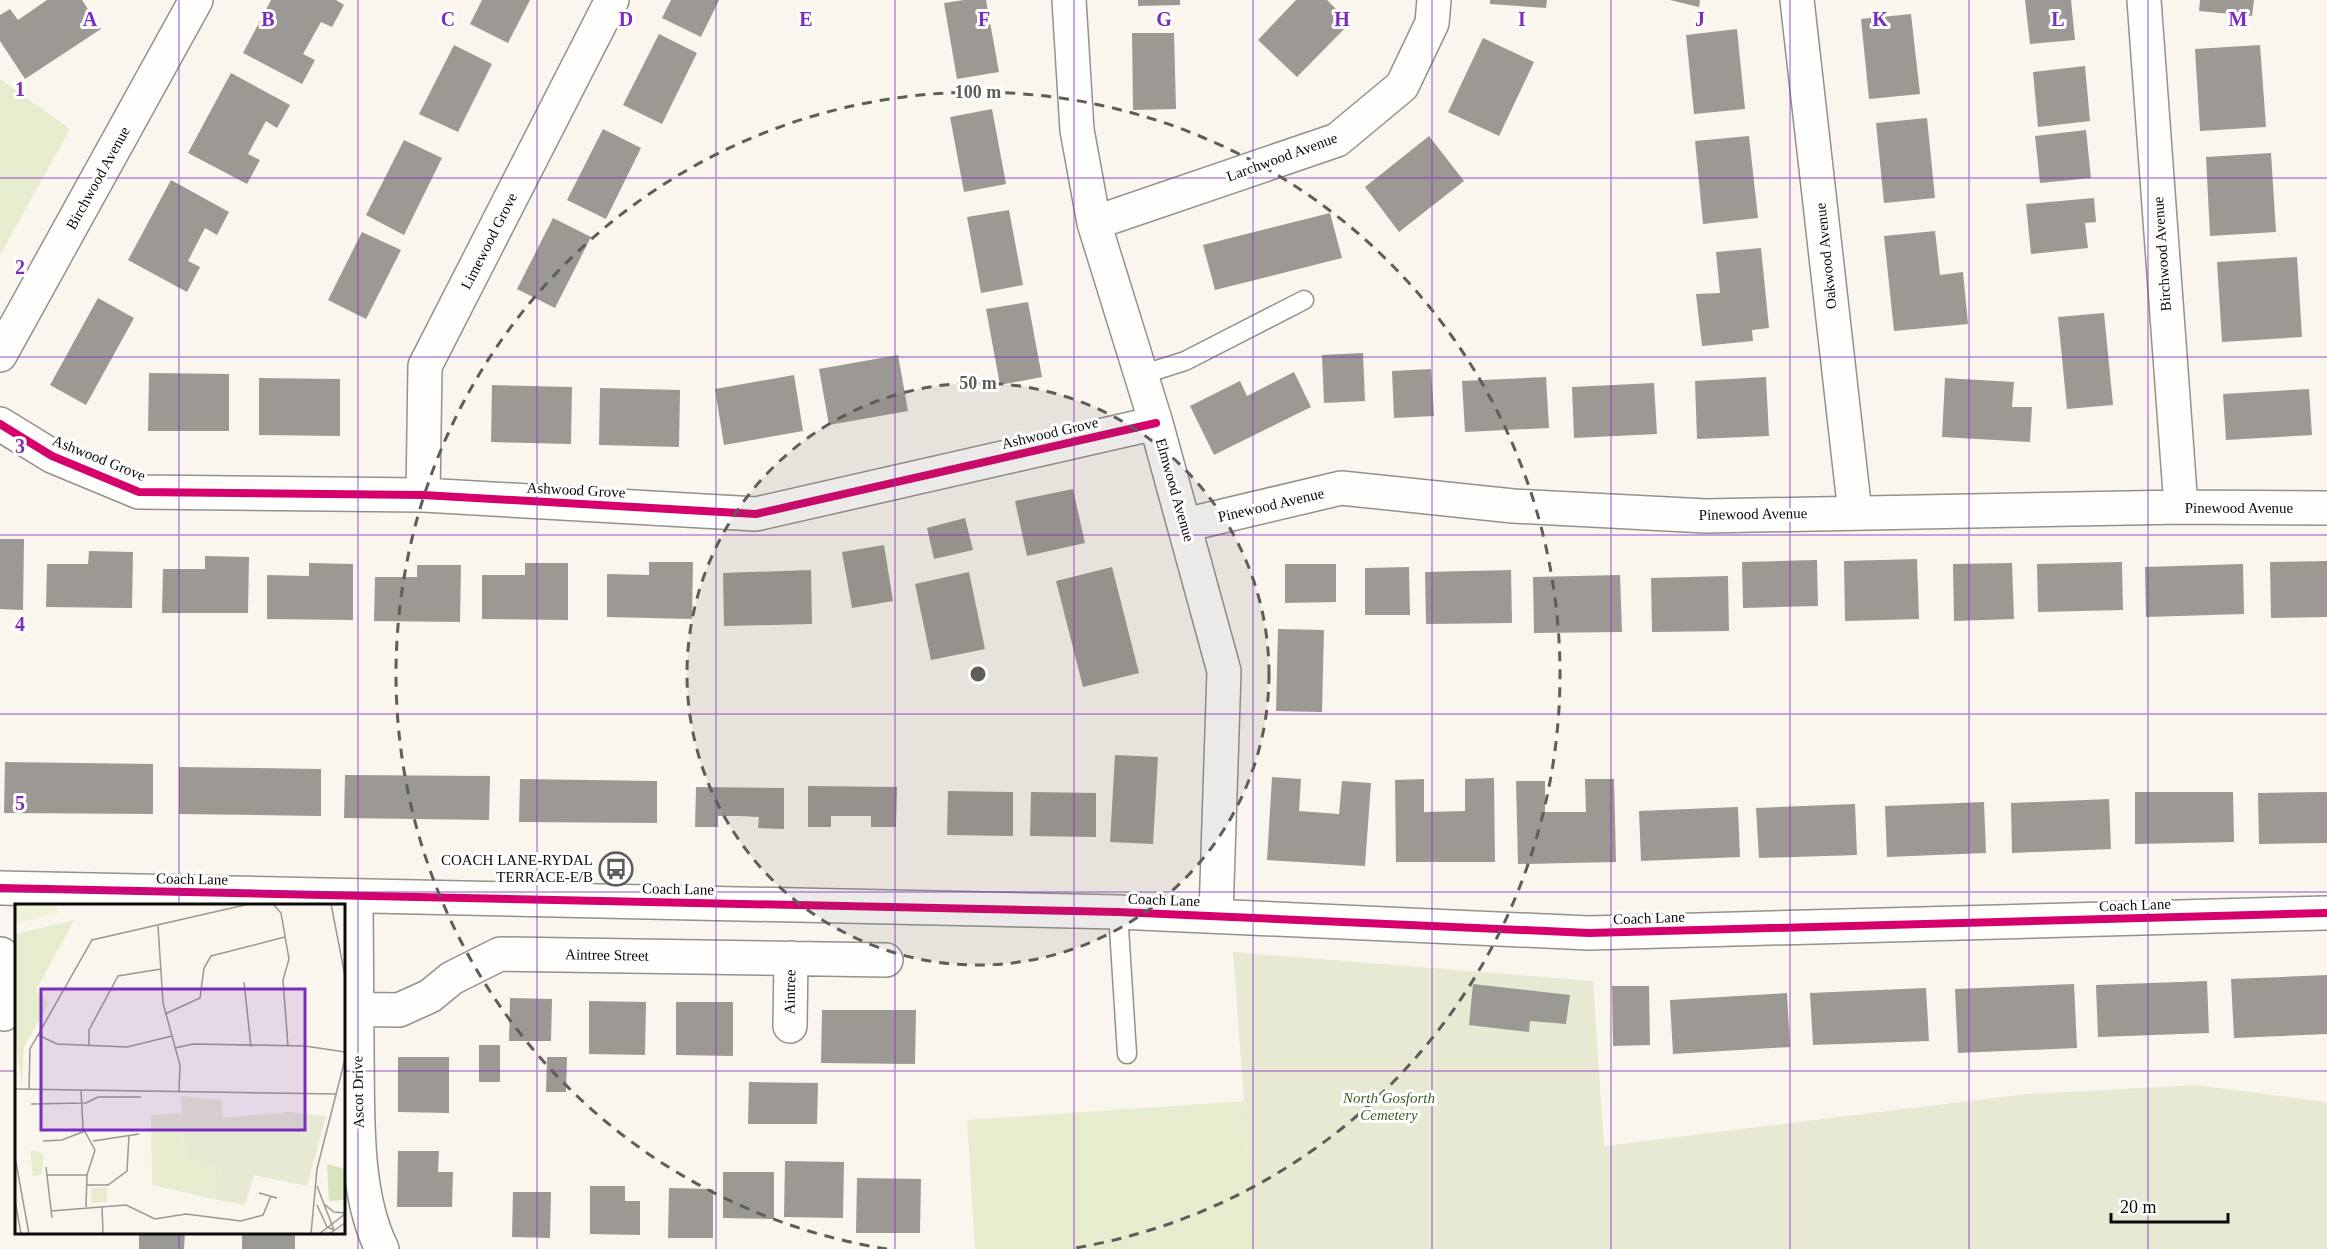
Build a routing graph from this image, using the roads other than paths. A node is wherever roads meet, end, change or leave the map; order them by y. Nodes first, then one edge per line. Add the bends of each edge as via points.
1 (196, 0) edge
2 (612, 0) edge
3 (1069, 0) edge
4 (1434, 0) edge
5 (1797, 0) edge
6 (2144, 0) edge
7 (1094, 223) junction
8 (1304, 300) dead end
9 (0, 356) edge
10 (1141, 375) junction
11 (1156, 423) junction
12 (0, 424) edge
13 (423, 495) junction
14 (2181, 507) junction
15 (2327, 508) edge
16 (1855, 513) junction
17 (1185, 525) junction
18 (0, 888) edge
19 (356, 896) junction
20 (1118, 912) junction
21 (2327, 913) edge
22 (1216, 915) junction
23 (2, 954) edge
24 (791, 958) junction
25 (886, 960) dead end
26 (350, 1010) edge
27 (7, 1014) edge
28 (790, 1026) dead end
29 (1127, 1054) dead end
30 (382, 1249) edge

1 - 9 street, Birchwood Avenue
2 - 13 street, Limewood Grove via 425,366
3 - 7 street, Elmwood Avenue via 1077,130
4 - 7 street, Larchwood Avenue via 1432,23 1402,86 1337,140
5 - 16 street, Oakwood Avenue
6 - 14 street, Birchwood Avenue
7 - 10 street, Elmwood Avenue
8 - 10 lane via 1185,361
10 - 11 street, Elmwood Avenue
11 - 13 street, Ashwood Grove via 756,514
11 - 17 street, Elmwood Avenue
12 - 13 street, Ashwood Grove via 52,456 139,492
14 - 15 street, Pinewood Avenue
14 - 16 street, Pinewood Avenue
16 - 17 street, Pinewood Avenue via 1706,516 1513,506 1341,488
17 - 22 street, Elmwood Avenue via 1224,671
18 - 19 street, Coach Lane
19 - 20 street, Coach Lane
19 - 26 street, Ascot Drive
20 - 22 street, Coach Lane
20 - 29 lane
21 - 22 street, Coach Lane via 1589,933
23 - 27 street
24 - 25 street, Aintree Street
24 - 26 street, Aintree Street via 500,954 399,1010
24 - 28 street, Aintree
26 - 30 street, Ascot Drive via 366,1198

